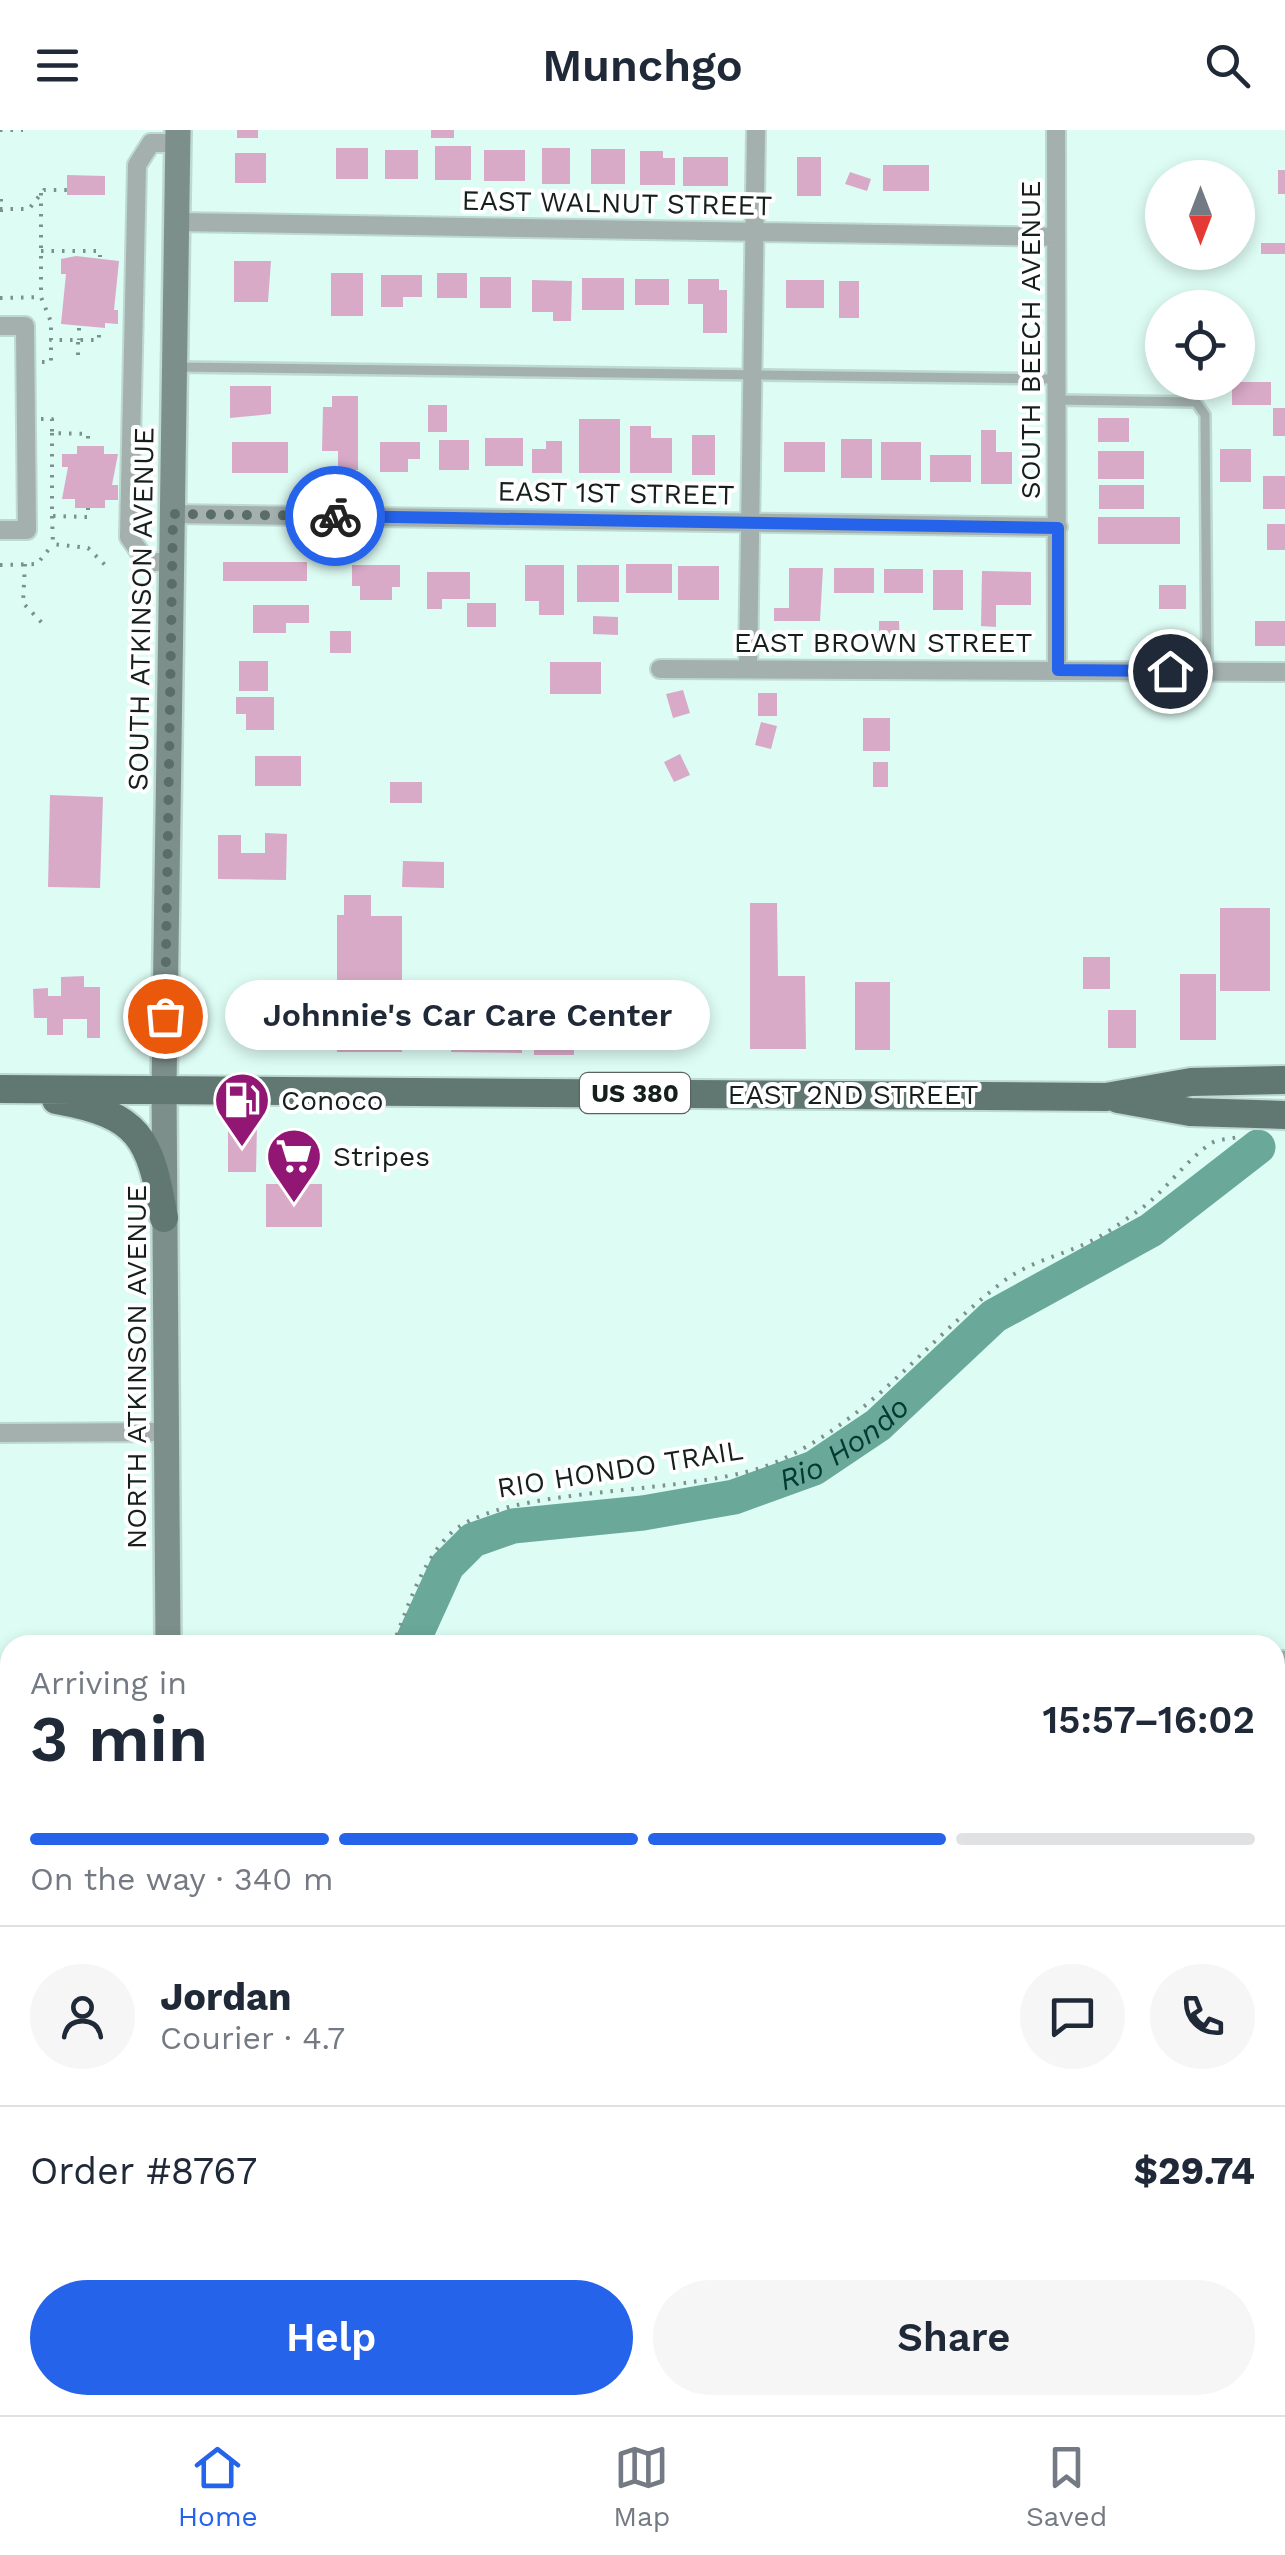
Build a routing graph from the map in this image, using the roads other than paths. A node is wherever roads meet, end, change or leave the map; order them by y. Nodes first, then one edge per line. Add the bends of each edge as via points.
1 (756, 130) edge
2 (1056, 130) edge
3 (178, 136) edge
4 (176, 222) junction
5 (755, 234) junction
6 (1056, 236) junction
7 (0, 326) edge
8 (174, 367) junction
9 (752, 378) junction
10 (1057, 380) junction
11 (1058, 400) junction
12 (173, 514) junction
13 (750, 522) junction
14 (1058, 528) junction
15 (0, 530) edge
16 (172, 562) junction
17 (748, 669) junction
18 (660, 670) dead end
19 (1058, 670) junction
20 (1207, 671) junction
21 (1285, 672) edge
22 (1285, 1080) edge
23 (164, 1088) junction
24 (0, 1089) edge
25 (1106, 1097) junction
26 (1275, 1115) edge
27 (164, 1218) junction
28 (166, 1432) junction
29 (0, 1433) edge
30 (168, 1635) edge

1 - 5 street
2 - 6 street, SOUTH BEECH AVENUE
3 - 4 main road, SOUTH ATKINSON AVENUE
3 - 16 street via 151,144 137,165 130,517 130,537 147,562
4 - 5 street, EAST WALNUT STREET
4 - 8 main road, SOUTH ATKINSON AVENUE
5 - 6 street, EAST WALNUT STREET
5 - 9 street
6 - 10 street, SOUTH BEECH AVENUE
7 - 15 street via 26,326 27,530
8 - 9 lane
8 - 12 main road, SOUTH ATKINSON AVENUE
9 - 10 lane
9 - 13 street
10 - 11 street, SOUTH BEECH AVENUE
11 - 14 street, SOUTH BEECH AVENUE
11 - 20 lane via 1196,402 1205,415
12 - 13 street, EAST 1ST STREET
12 - 16 main road, SOUTH ATKINSON AVENUE
13 - 14 street, EAST 1ST STREET
13 - 17 street
14 - 19 street, SOUTH BEECH AVENUE
16 - 23 main road, SOUTH ATKINSON AVENUE
17 - 18 street, EAST BROWN STREET
17 - 19 street, EAST BROWN STREET
19 - 20 street, EAST BROWN STREET
20 - 21 street, EAST BROWN STREET
22 - 25 main road, EAST 2ND STREET / US 380 via 1191,1082
23 - 24 main road, EAST 2ND STREET / US 380
23 - 25 main road, EAST 2ND STREET / US 380
23 - 27 main road, NORTH ATKINSON AVENUE
24 - 27 main road via 124,1121 152,1156
25 - 26 main road, EAST 2ND STREET / US 380 via 1173,1110
27 - 28 main road, NORTH ATKINSON AVENUE
28 - 29 street
28 - 30 main road, NORTH ATKINSON AVENUE

